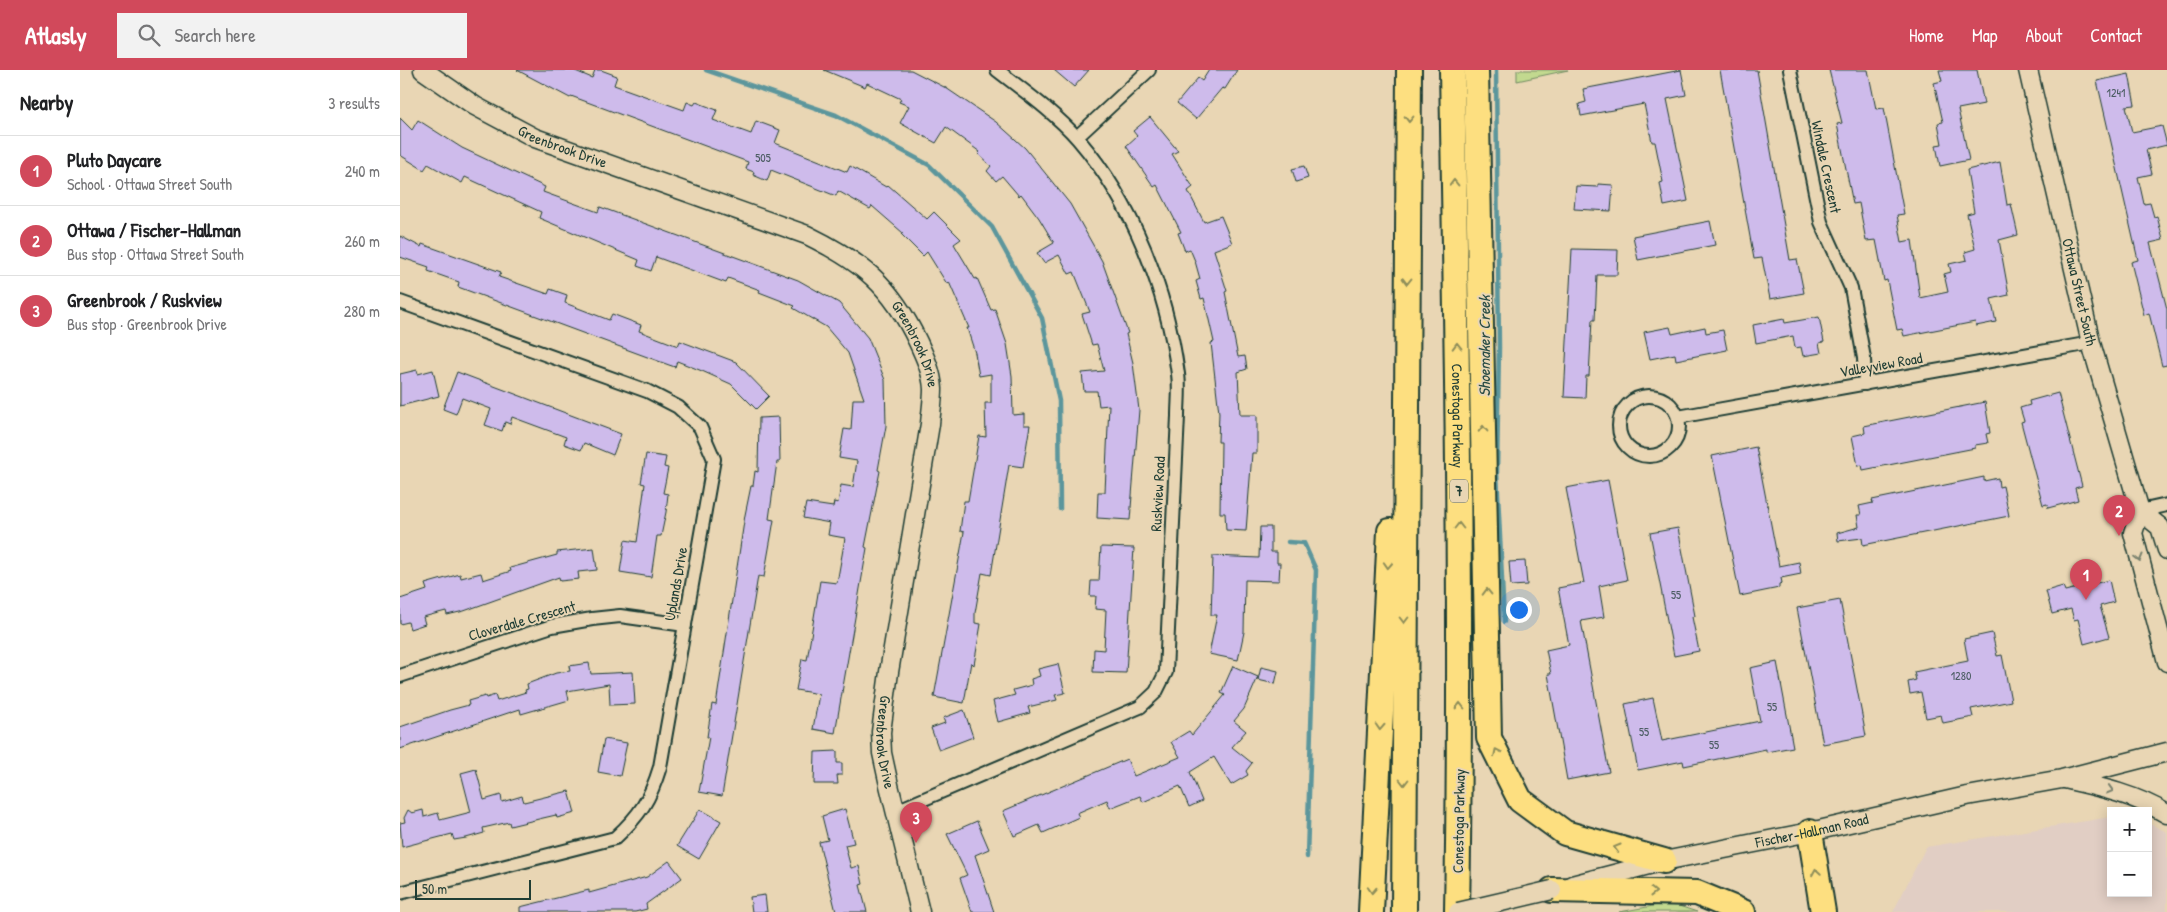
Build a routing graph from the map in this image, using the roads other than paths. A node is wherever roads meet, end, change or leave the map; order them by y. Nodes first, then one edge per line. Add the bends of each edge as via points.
1 (423, 70) edge
2 (997, 70) edge
3 (1150, 70) edge
4 (1409, 70) edge
5 (1452, 70) edge
6 (1476, 70) edge
7 (1790, 70) edge
8 (2028, 70) edge
9 (1076, 137) junction
10 (400, 302) edge
11 (2091, 343) junction
12 (1865, 384) junction
13 (1678, 417) junction
14 (1405, 466) junction
15 (2167, 505) edge
16 (2140, 511) junction
17 (2167, 550) edge
18 (685, 625) junction
19 (2167, 662) edge
20 (400, 676) edge
21 (2167, 752) edge
22 (1460, 761) junction
23 (2062, 778) junction
24 (896, 811) junction
25 (2167, 814) edge
26 (1820, 830) junction
27 (1664, 861) junction
28 (1552, 890) junction
29 (400, 893) edge
30 (920, 912) edge
31 (1371, 912) edge
32 (1404, 912) edge
33 (1458, 912) edge
34 (1475, 912) edge
35 (1743, 912) edge
36 (1823, 912) edge

1 - 24 main road, Greenbrook Drive via 475,106 535,138 807,235 840,251 862,266 904,312 928,363 933,389 882,732 882,752
2 - 9 street, Ruskview Road
3 - 9 street
4 -> 14 highway
22 -> 5 highway, Conestoga Parkway / 7 via 1459,442
27 -> 6 highway via 1566,833 1520,800 1490,738
7 - 12 street, Windale Crescent via 1821,222 1851,288 1864,358
8 - 11 main road, Ottawa Street South
9 - 24 street, Ruskview Road via 1102,169 1137,232 1156,280 1178,375 1166,672 1156,692 1140,707
10 - 18 street, Uplands Drive via 647,391 678,407 700,427 714,459
11 - 12 street, Valleyview Road
11 - 16 main road, Ottawa Street South
12 - 13 street, Valleyview Road
13 - 13 street via 1673,408 1658,397 1638,397 1623,409 1619,429 1622,439 1635,452 1644,455 1662,452 1675,440
14 -> 31 highway via 1390,516
14 -> 32 highway
15 - 16 street
16 - 17 main road via 2160,527
16 -> 19 main road via 2133,533
18 - 20 street, Cloverdale Crescent via 620,616 552,626
18 - 29 street, Uplands Drive via 660,767 652,794 636,818 615,838
21 - 23 main road, Fischer-Hallman Road
22 - 33 highway, Conestoga Parkway / 7
22 - 34 highway via 1472,810
23 -> 25 main road via 2149,803
23 - 26 main road, Fischer-Hallman Road
24 - 30 main road, Greenbrook Drive
26 - 27 main road, Fischer-Hallman Road
36 -> 26 highway
27 - 28 main road, Fischer-Hallman Road
28 - 33 main road, Fischer-Hallman Road, bridge
28 -> 35 highway via 1697,893

